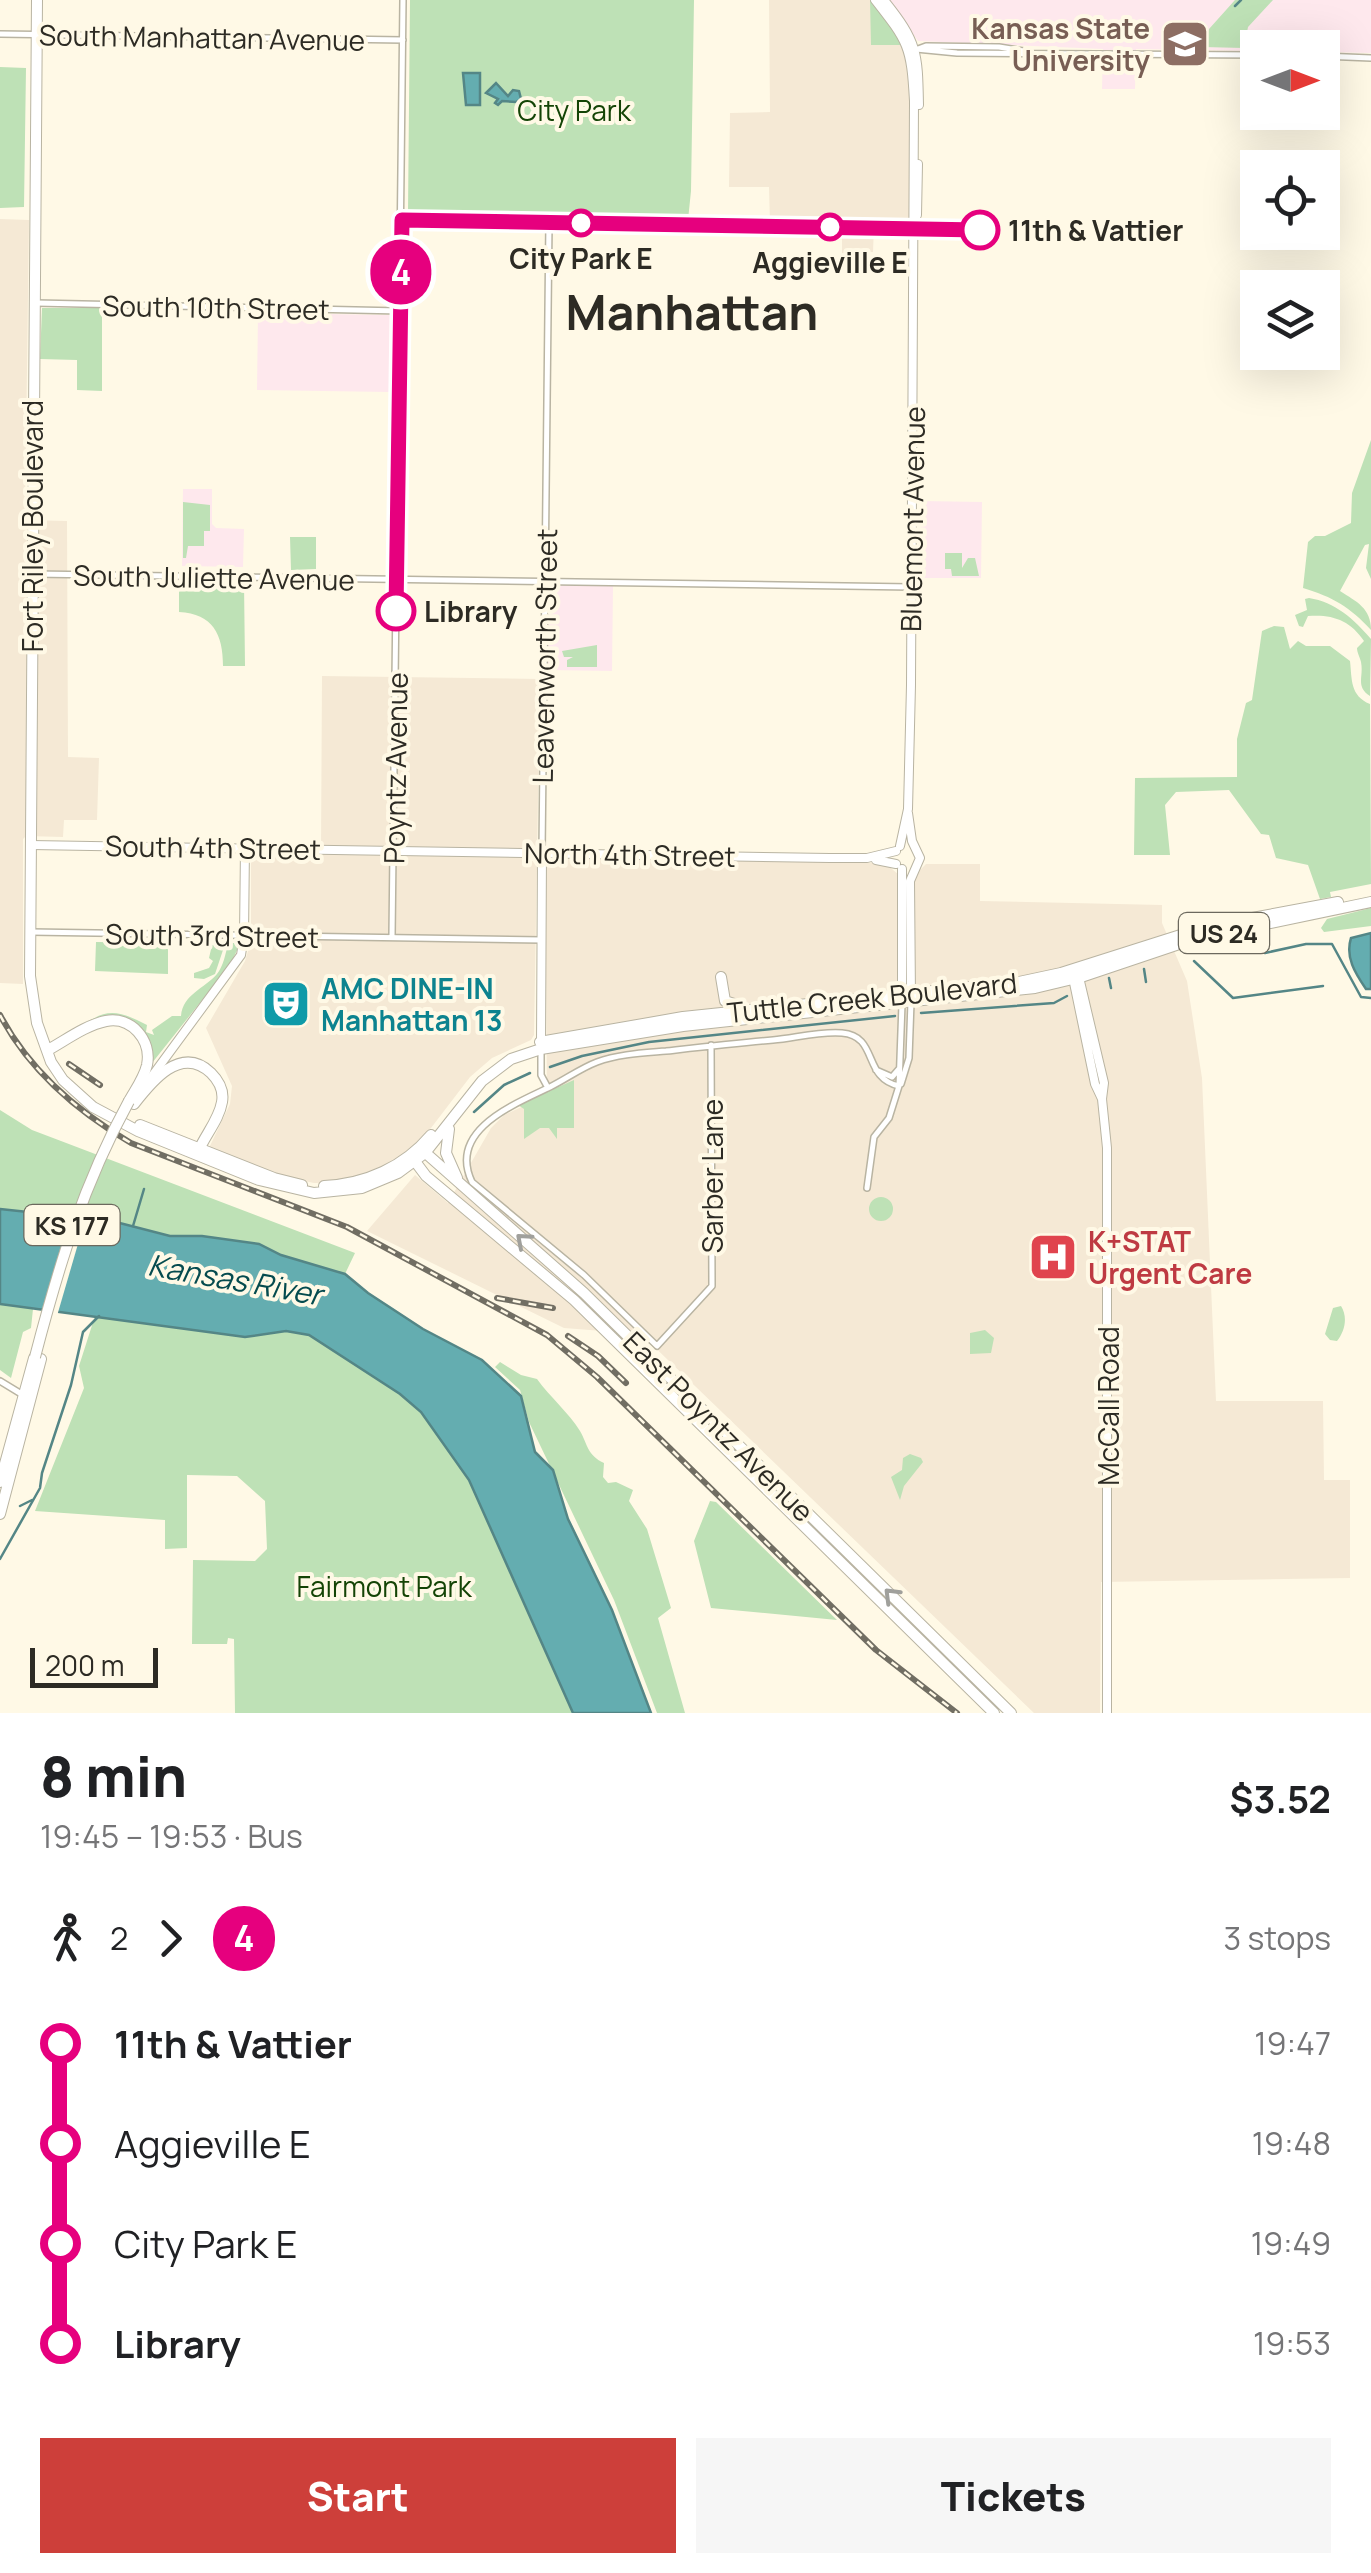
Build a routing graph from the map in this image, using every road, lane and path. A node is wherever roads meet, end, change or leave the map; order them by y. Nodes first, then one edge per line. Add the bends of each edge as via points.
1 (36, 0) edge
2 (404, 0) edge
3 (875, 0) edge
4 (884, 0) edge
5 (0, 34) edge
6 (36, 34) junction
7 (403, 40) junction
8 (913, 49) junction
9 (1240, 55) edge
10 (1340, 57) edge
11 (1371, 58) edge
12 (402, 220) junction
13 (549, 222) junction
14 (915, 229) junction
15 (33, 304) junction
16 (400, 310) junction
17 (30, 574) junction
18 (396, 580) junction
19 (546, 582) junction
20 (911, 587) junction
21 (908, 808) junction
22 (31, 845) junction
23 (913, 846) junction
24 (245, 847) junction
25 (394, 849) junction
26 (898, 849) junction
27 (542, 852) junction
28 (866, 858) junction
29 (899, 867) junction
30 (916, 867) junction
31 (1371, 899) edge
32 (1205, 923) junction
33 (1244, 929) junction
34 (31, 932) junction
35 (244, 936) junction
36 (392, 937) junction
37 (542, 940) junction
38 (1076, 975) junction
39 (906, 998) junction
40 (792, 1005) junction
41 (683, 1017) junction
42 (1091, 1040) junction
43 (711, 1045) junction
44 (541, 1046) junction
45 (48, 1050) junction
46 (902, 1062) junction
47 (874, 1068) junction
48 (899, 1086) junction
49 (548, 1088) junction
50 (1102, 1099) junction
51 (132, 1102) junction
52 (456, 1113) junction
53 (198, 1152) junction
54 (418, 1154) junction
55 (398, 1173) junction
56 (426, 1176) junction
57 (463, 1187) junction
58 (867, 1188) dead end
59 (0, 1382) edge
60 (28, 1396) junction
61 (0, 1482) edge
62 (0, 1514) edge
63 (994, 1713) edge
64 (1010, 1713) edge
65 (1107, 1713) edge

1 - 6 highway, Fort Riley Boulevard
2 - 7 street, Poyntz Avenue
3 - 8 main road
4 - 8 main road via 910,34
5 - 6 street, South Manhattan Avenue
6 - 7 street, South Manhattan Avenue
6 - 15 highway, Fort Riley Boulevard
7 - 12 street, Poyntz Avenue
8 - 9 street
8 - 14 main road, Bluemont Avenue
10 - 11 street
12 - 13 street
12 - 16 street, Poyntz Avenue
13 - 14 street
13 - 19 street, Leavenworth Street
14 - 20 main road, Bluemont Avenue
15 - 16 street, South 10th Street
15 - 17 highway, Fort Riley Boulevard
16 - 18 street, Poyntz Avenue
17 - 18 street, South Juliette Avenue
17 - 22 highway, Fort Riley Boulevard
18 - 19 street, South Juliette Avenue
18 - 25 street, Poyntz Avenue
19 - 20 street, South Juliette Avenue
19 - 27 street, Leavenworth Street
20 - 21 main road, Bluemont Avenue
21 - 23 main road, Bluemont Avenue
21 - 26 main road, Bluemont Avenue
22 - 24 main road, South 4th Street
22 - 34 highway, Fort Riley Boulevard
23 - 26 main road, North 4th Street
23 - 30 main road, Bluemont Avenue via 920,854
24 - 25 main road, South 4th Street
24 - 35 main road
25 - 27 main road, North 4th Street
25 - 36 street, Poyntz Avenue
26 - 28 main road, North 4th Street
26 - 29 main road, Bluemont Avenue
27 - 28 main road, North 4th Street
27 - 37 main road, Leavenworth Street
28 - 29 main road, North 4th Street
29 - 30 main road, North 4th Street
29 - 39 main road
30 - 39 main road
31 - 32 highway, Tuttle Creek Boulevard / US 24
31 - 33 highway, Tuttle Creek Boulevard / US 24
32 - 33 highway
32 - 38 highway, Tuttle Creek Boulevard / US 24
33 - 38 highway, Tuttle Creek Boulevard / US 24
34 - 35 street, South 3rd Street
34 - 45 highway, Fort Riley Boulevard via 32,1002
35 - 36 street, South 3rd Street
35 - 51 main road via 237,964
36 - 37 street, South 3rd Street
37 - 44 main road, Leavenworth Street
38 - 39 highway, Tuttle Creek Boulevard / US 24 via 1017,991
38 - 42 main road, McCall Road
38 - 42 main road
39 - 40 highway, Tuttle Creek Boulevard / US 24
39 - 44 highway, Tuttle Creek Boulevard / US 24
39 - 46 street
39 - 48 street via 909,1058
40 - 41 highway, Tuttle Creek Boulevard / US 24
40 - 41 highway via 731,1005 722,977 714,1007
41 - 44 highway, Tuttle Creek Boulevard / US 24
42 - 50 main road, McCall Road
42 - 50 main road, McCall Road via 1100,1059
43 - 47 street via 851,1034 864,1044
43 - 49 street via 598,1062
43 - 49 street, Sarber Lane via 712,1286 656,1346 468,1174 469,1152 486,1123
44 - 49 street, Leavenworth Street
44 - 52 highway, Tuttle Creek Boulevard / US 24 via 498,1067
44 - 54 highway, Tuttle Creek Boulevard / US 24 via 506,1054 489,1066
45 - 51 highway, KS 177 via 99,1022 131,1026 148,1058
45 - 53 highway, Fort Riley Boulevard via 110,1112
46 - 47 street via 892,1077
46 - 48 street
47 - 48 street via 881,1080
48 - 58 street via 889,1118 874,1137
50 - 65 main road, McCall Road
51 - 53 highway, KS 177 via 175,1065 208,1070 223,1099
51 - 60 highway, KS 177, bridge via 84,1211
52 - 54 highway, Tuttle Creek Boulevard
52 - 57 highway via 446,1153
53 - 54 highway, Fort Riley Boulevard via 316,1186 368,1179
53 - 55 highway, Fort Riley Boulevard via 274,1186 314,1193 362,1188
54 - 55 highway, Fort Riley Boulevard
54 - 56 highway, East Poyntz Avenue
54 - 57 highway, East Poyntz Avenue
55 - 56 highway
56 - 63 highway, East Poyntz Avenue via 586,1312
64 -> 57 highway, East Poyntz Avenue via 596,1304
59 - 60 street
60 - 61 highway, KS 177
60 - 62 highway, KS 177

